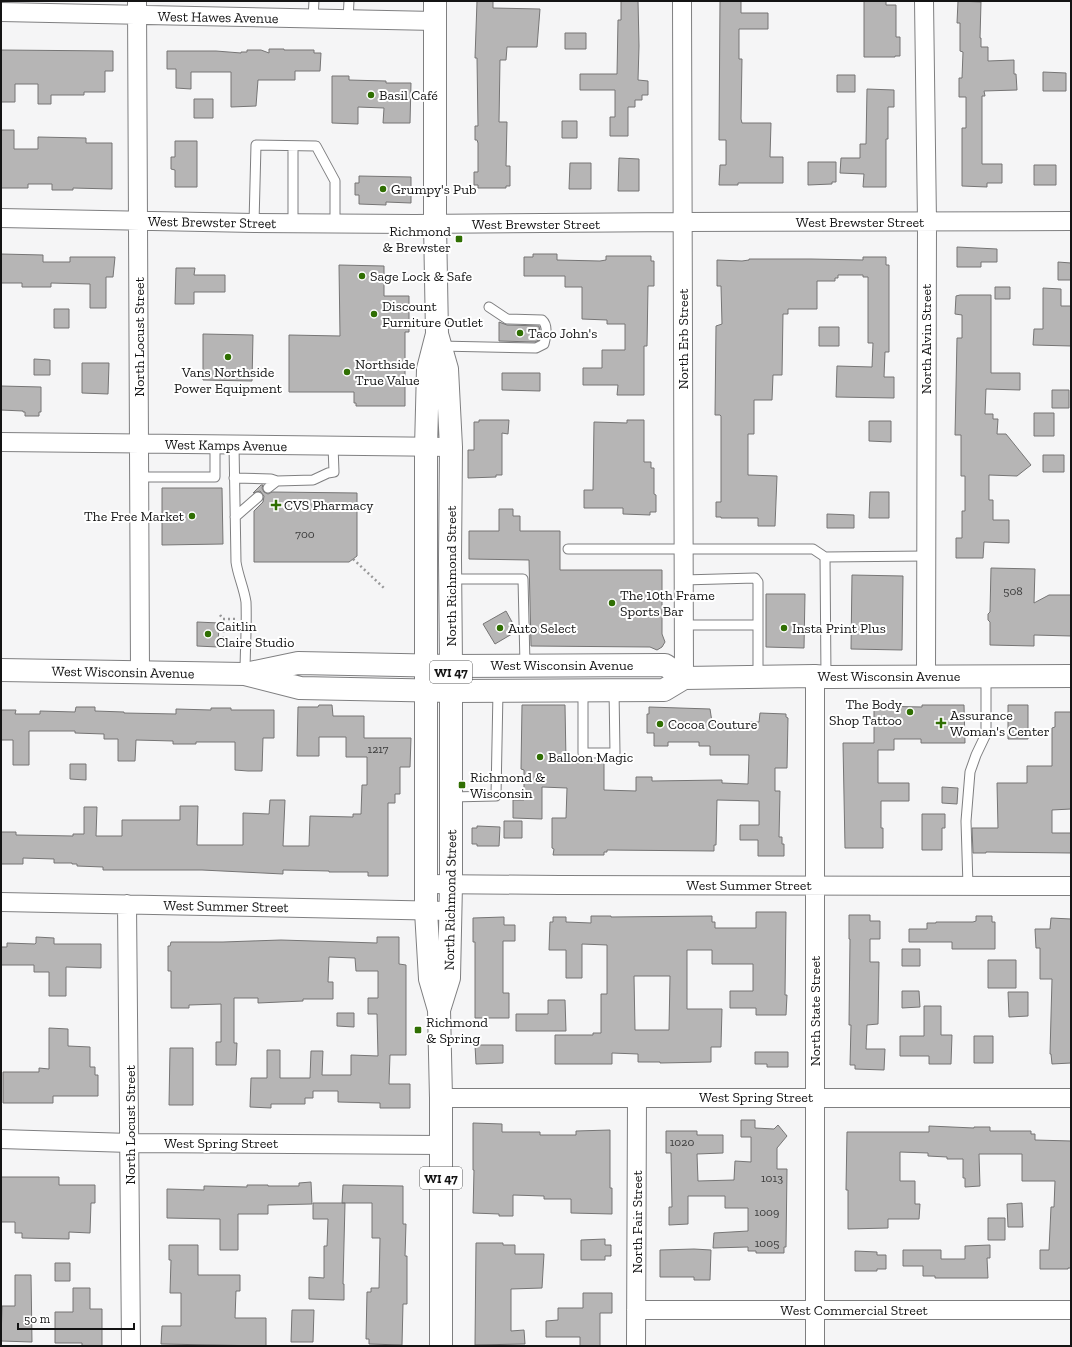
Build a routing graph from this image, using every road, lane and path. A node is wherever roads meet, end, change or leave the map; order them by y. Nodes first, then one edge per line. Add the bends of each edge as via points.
1 (349, 1) edge
2 (682, 1) edge
3 (924, 1) edge
4 (137, 8) edge
5 (313, 10) edge
6 (435, 11) edge
7 (1, 12) edge
8 (348, 19) junction
9 (293, 146) junction
10 (1, 218) edge
11 (138, 221) junction
12 (1071, 221) edge
13 (682, 222) junction
14 (927, 222) junction
15 (254, 223) junction
16 (293, 223) junction
17 (335, 224) junction
18 (435, 224) junction
19 (489, 307) dead end
20 (437, 342) junction
21 (1, 442) edge
22 (139, 444) junction
23 (215, 445) junction
24 (234, 445) junction
25 (333, 446) junction
26 (451, 447) junction
27 (426, 448) junction
28 (139, 477) junction
29 (234, 478) junction
30 (277, 481) junction
31 (268, 488) dead end
32 (258, 497) dead end
33 (235, 517) junction
34 (568, 548) dead end
35 (683, 548) junction
36 (926, 556) junction
37 (825, 557) junction
38 (353, 559) dead end
39 (450, 579) junction
40 (683, 580) junction
41 (384, 588) dead end
42 (220, 615) dead end
43 (223, 619) junction
44 (246, 619) junction
45 (683, 625) junction
46 (758, 625) junction
47 (222, 648) dead end
48 (525, 665) junction
49 (426, 666) junction
50 (451, 666) junction
51 (1, 670) edge
52 (140, 673) junction
53 (245, 674) junction
54 (926, 676) junction
55 (986, 676) junction
56 (1071, 676) edge
57 (820, 677) junction
58 (684, 678) junction
59 (758, 678) junction
60 (426, 690) junction
61 (583, 690) junction
62 (614, 690) junction
63 (451, 691) junction
64 (498, 691) junction
65 (451, 797) junction
66 (426, 884) junction
67 (451, 884) junction
68 (815, 885) junction
69 (968, 886) junction
70 (1071, 886) edge
71 (1, 902) edge
72 (127, 904) junction
73 (426, 911) junction
74 (450, 911) junction
75 (439, 1010) junction
76 (815, 1097) junction
77 (441, 1098) junction
78 (637, 1098) junction
79 (1071, 1098) edge
80 (1, 1140) edge
81 (130, 1142) junction
82 (441, 1145) junction
83 (636, 1310) junction
84 (814, 1310) junction
85 (1071, 1310) edge
86 (131, 1346) edge
87 (441, 1346) edge
88 (636, 1346) edge
89 (814, 1346) edge

1 - 8 lane
2 - 13 street, North Erb Street
3 - 14 street, North Alvin Street
4 - 5 street, West Hawes Avenue
4 - 7 street, West Hawes Avenue
4 - 11 street, North Locust Street
5 - 8 street, West Hawes Avenue
6 - 8 street, West Hawes Avenue
6 - 18 main road, North Richmond Street / WI 47
9 - 15 lane via 256,145
9 - 16 lane
9 - 17 lane via 316,146 335,182
10 - 11 street, West Brewster Street
11 - 15 street, West Brewster Street
11 - 22 street, North Locust Street
12 - 14 street, West Brewster Street
13 - 14 street, West Brewster Street
13 - 18 street, West Brewster Street
13 - 35 street, North Erb Street
14 - 36 street, North Alvin Street
15 - 16 street, West Brewster Street
16 - 17 street, West Brewster Street
17 - 18 street, West Brewster Street
18 - 20 main road, North Richmond Street / WI 47
19 - 20 lane via 507,319 545,322 544,344 536,348
20 - 26 main road, North Richmond Street / WI 47 via 447,370
20 - 27 main road, North Richmond Street / WI 47 via 428,369
21 - 22 street, West Kamps Avenue
22 - 23 street, West Kamps Avenue
22 - 28 street, North Locust Street
23 - 24 street, West Kamps Avenue
23 - 28 lane via 215,477
24 - 25 street, West Kamps Avenue
24 - 29 lane
25 - 27 street, West Kamps Avenue
25 - 30 lane via 334,472 313,480
26 - 27 street, West Kamps Avenue
26 - 39 main road, North Richmond Street / WI 47
27 - 49 main road, North Richmond Street / WI 47
28 - 52 street, North Locust Street
29 - 30 lane
29 - 33 lane
30 - 31 lane
32 - 33 lane
33 - 44 lane via 236,562 246,602
34 - 35 lane
35 - 37 lane via 813,549
35 - 40 street, North Erb Street
36 - 37 lane
36 - 54 street, North Alvin Street
37 - 57 lane
38 - 41 path
39 - 48 lane via 523,580
39 - 50 main road, North Richmond Street / WI 47
40 - 45 street, North Erb Street
40 - 46 lane via 755,578 758,582
42 - 43 path
43 - 44 path
43 - 47 path
44 - 53 lane
45 - 46 lane
45 - 58 street, North Erb Street
46 - 59 lane
48 - 50 main road, West Wisconsin Avenue
48 - 58 main road, West Wisconsin Avenue via 665,665
49 - 50 main road, West Wisconsin Avenue
49 - 53 main road, West Wisconsin Avenue via 298,663
49 - 60 main road, North Richmond Street / WI 47
50 - 63 main road, North Richmond Street / WI 47
51 - 52 main road, West Wisconsin Avenue
52 - 53 main road, West Wisconsin Avenue
53 - 60 main road, West Wisconsin Avenue via 300,688
54 - 55 main road, West Wisconsin Avenue
54 - 57 main road, West Wisconsin Avenue
55 - 56 main road, West Wisconsin Avenue
55 - 69 lane via 986,734 970,772 966,821
57 - 59 main road, West Wisconsin Avenue
57 - 68 street, North State Street
58 - 59 main road, West Wisconsin Avenue
58 - 62 main road, West Wisconsin Avenue via 664,690
60 - 63 main road, West Wisconsin Avenue
60 - 66 main road, North Richmond Street / WI 47
61 - 62 main road, West Wisconsin Avenue
61 - 62 lane via 583,753 615,753
61 - 64 main road, West Wisconsin Avenue
63 - 64 main road, West Wisconsin Avenue
63 - 65 main road, North Richmond Street / WI 47
64 - 65 lane via 496,796
65 - 67 main road, North Richmond Street / WI 47
66 - 67 street, West Summer Street
66 - 73 main road, North Richmond Street / WI 47
67 - 68 street, West Summer Street
67 - 74 main road, North Richmond Street / WI 47
68 - 69 street, West Summer Street
68 - 76 street, North State Street
69 - 70 street, West Summer Street
71 - 72 street, West Summer Street
72 - 73 street, West Summer Street
72 - 81 street, North Locust Street
73 - 74 street, West Summer Street
73 - 75 main road, North Richmond Street / WI 47 via 430,979
74 - 75 main road, North Richmond Street / WI 47 via 449,978
75 - 77 main road, North Richmond Street / WI 47
76 - 78 street, West Spring Street
76 - 79 street, West Spring Street
76 - 84 street, North State Street
77 - 78 street, West Spring Street
77 - 82 main road, North Richmond Street / WI 47
78 - 83 street, North Fair Street
80 - 81 street, West Spring Street
81 - 82 street, West Spring Street
81 - 86 street, North Locust Street
82 - 87 main road, North Richmond Street / WI 47
83 - 84 street, West Commercial Street
83 - 88 street, North Fair Street
84 - 85 street, West Commercial Street
84 - 89 street, North State Street

